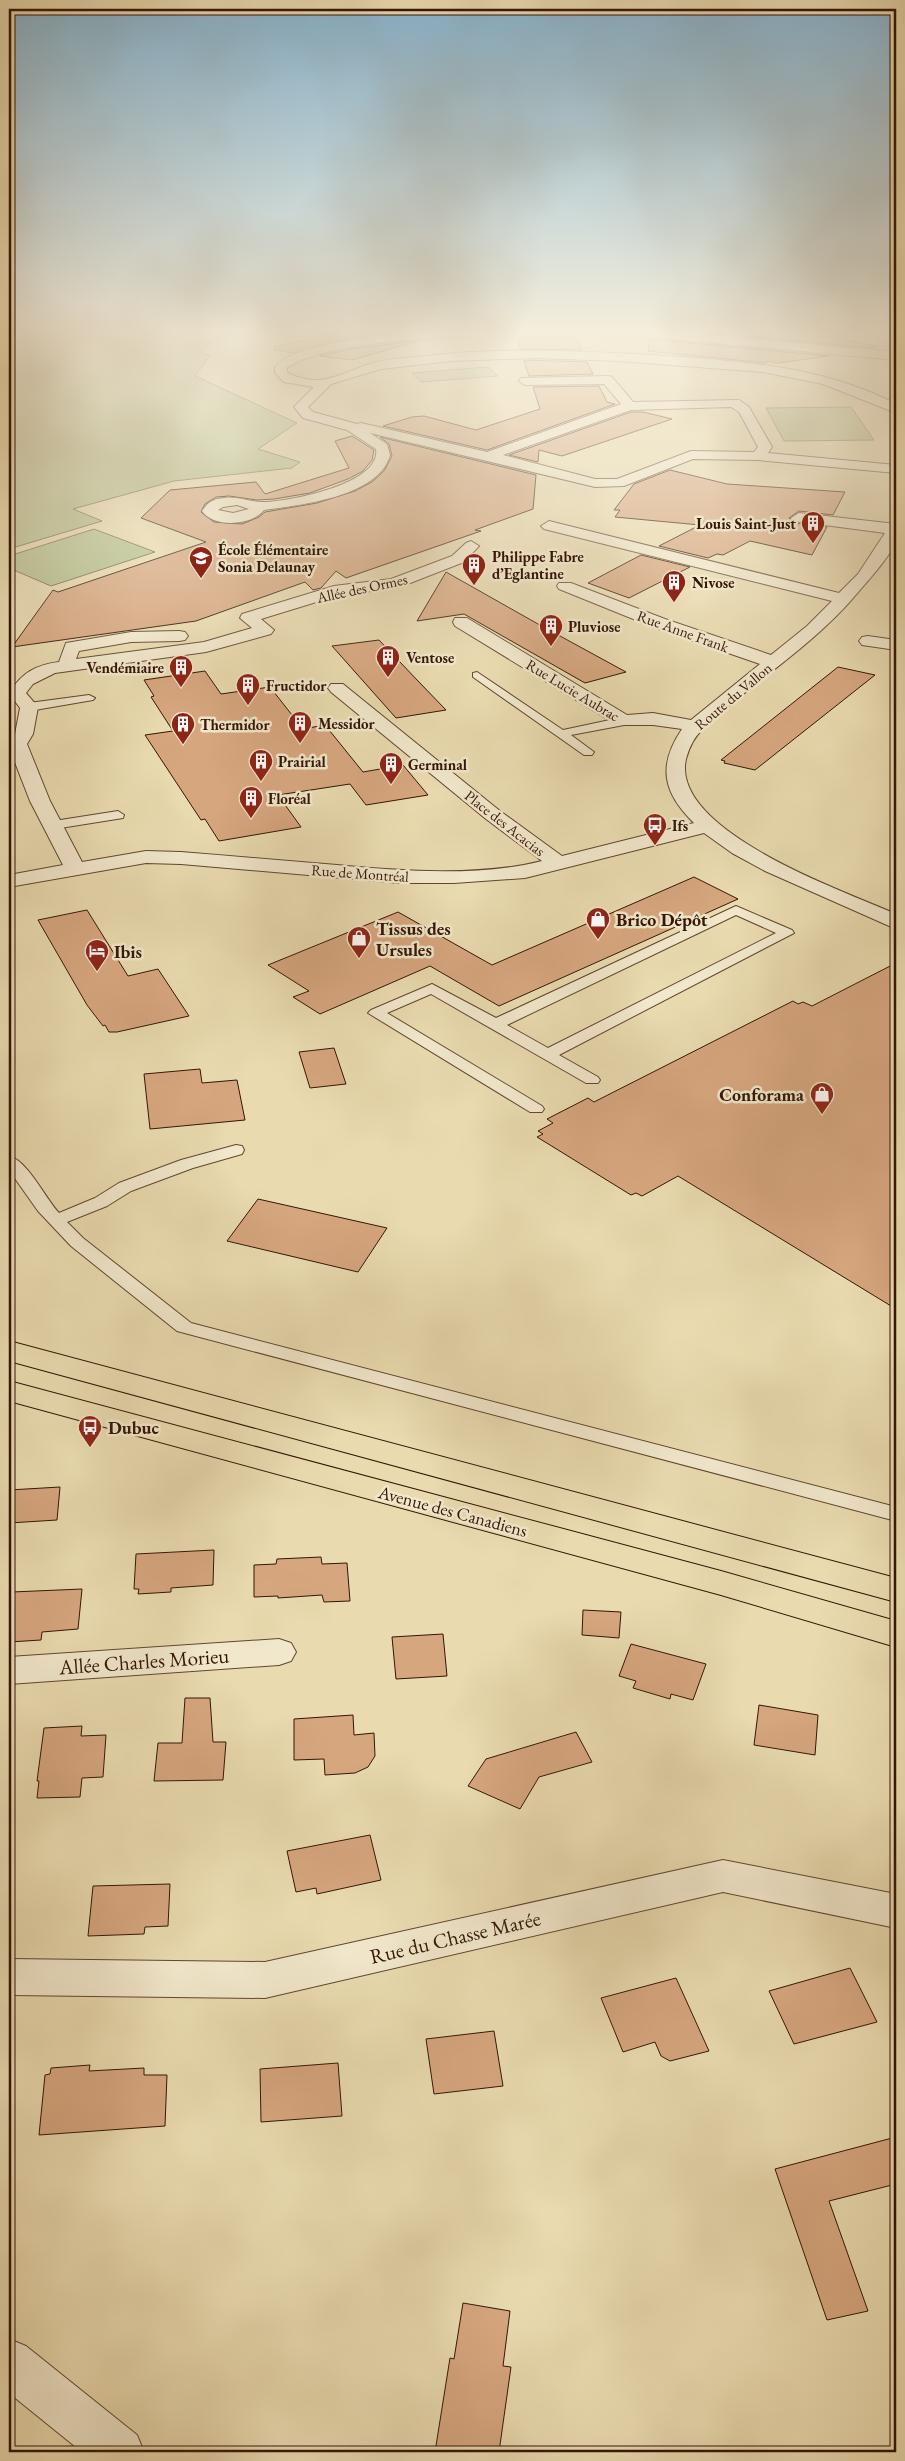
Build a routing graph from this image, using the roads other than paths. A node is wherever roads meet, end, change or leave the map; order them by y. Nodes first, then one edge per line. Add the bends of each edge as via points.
1 (382, 447) edge
2 (450, 447) edge
3 (514, 447) edge
4 (765, 447) edge
5 (488, 456) junction
6 (758, 456) junction
7 (896, 469) edge
8 (258, 507) dead end
9 (800, 518) dead end
10 (550, 526) dead end
11 (895, 533) edge
12 (471, 546) dead end
13 (565, 586) dead end
14 (844, 599) junction
15 (248, 618) junction
16 (229, 622) dead end
17 (461, 622) dead end
18 (196, 631) dead end
19 (868, 640) dead end
20 (896, 646) edge
21 (775, 661) junction
22 (65, 666) junction
23 (477, 675) dead end
24 (337, 688) dead end
25 (89, 698) dead end
26 (29, 707) junction
27 (624, 721) junction
28 (695, 726) junction
29 (561, 734) junction
30 (588, 752) dead end
31 (118, 815) dead end
32 (54, 825) junction
33 (708, 826) junction
34 (557, 863) junction
35 (75, 869) junction
36 (9, 881) edge
37 (896, 922) edge
38 (494, 1025) junction
39 (546, 1055) junction
40 (592, 1080) dead end
41 (536, 1109) dead end
42 (236, 1150) dead end
43 (9, 1161) edge
44 (56, 1220) junction
45 (9, 1351) edge
46 (9, 1391) edge
47 (896, 1514) edge
48 (896, 1590) edge
49 (896, 1634) edge
50 (279, 1652) dead end
51 (9, 1671) edge
52 (896, 1911) edge
53 (9, 1977) edge
54 (9, 2363) edge
55 (120, 2452) edge

1 - 8 street via 384,458 378,468 355,484 326,494
2 - 5 street
3 - 5 street
4 - 6 street
5 - 6 street via 595,484 619,483 692,455
6 - 7 street
9 - 11 street
10 - 14 street
11 - 14 street, Route du Vallon
12 - 15 street, Allée des Ormes via 458,559 394,584 334,591
13 - 21 street, Rue Anne Frank via 659,623
14 - 21 street, Route du Vallon
15 - 16 street, Allée des Ormes
15 - 22 street via 265,630 206,647
17 - 27 street, Rue Lucie Aubrac
18 - 22 street via 180,636 131,637 72,647
19 - 20 street
21 - 28 street, Route du Vallon
22 - 26 street via 50,668 26,680 18,694
23 - 29 lane
24 - 34 street, Place des Acacias
25 - 26 lane
26 - 32 street via 24,734 17,744 40,801
27 - 28 street, Rue Lucie Aubrac via 653,719
27 - 29 lane
28 - 33 street, Route du Vallon via 682,741 675,769 677,786
29 - 30 lane
31 - 32 lane
32 - 35 street
33 - 34 street, Rue de Montréal
33 - 37 street, Route du Vallon via 782,871
34 - 35 street, Rue de Montréal via 525,872 454,877 400,877 146,857
35 - 36 street, Rue de Montréal
38 - 39 lane
38 - 39 lane via 736,910 787,933
38 - 41 lane via 432,988 376,1013
39 - 40 lane
42 - 44 lane via 125,1187 101,1202
43 - 44 lane
44 - 47 lane via 76,1242 184,1326
45 - 48 main road
46 - 49 main road, Avenue des Canadiens via 720,1583
50 - 51 street, Allée Charles Morieu
52 - 53 street, Rue du Chasse Marée via 723,1876 265,1980
54 - 55 street

